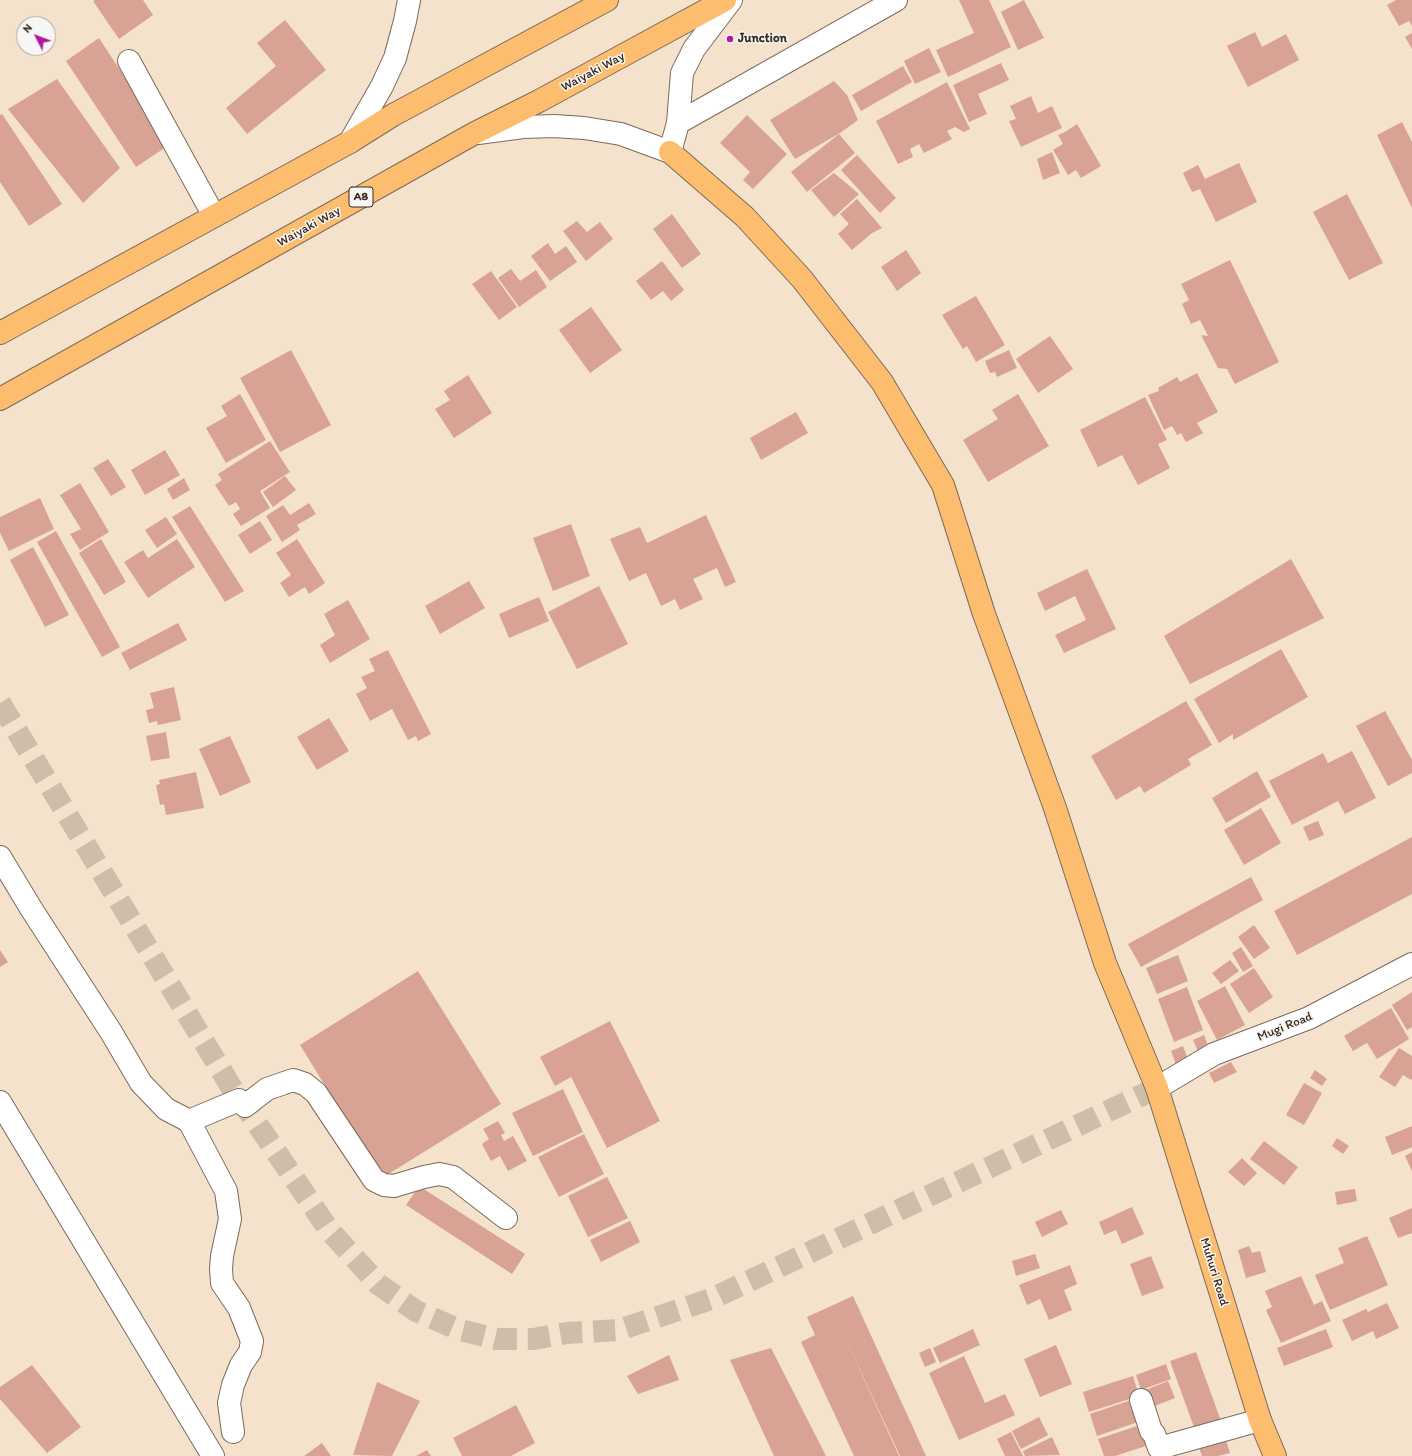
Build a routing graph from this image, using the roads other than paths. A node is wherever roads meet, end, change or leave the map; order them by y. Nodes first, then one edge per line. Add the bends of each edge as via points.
1 (408, 0) edge
2 (607, 0) edge
3 (725, 0) edge
4 (731, 0) edge
5 (896, 0) edge
6 (129, 61) dead end
7 (678, 123) junction
8 (475, 134) junction
9 (350, 142) junction
10 (670, 152) junction
11 (214, 216) junction
12 (0, 333) edge
13 (0, 399) edge
14 (0, 857) edge
15 (1412, 964) edge
16 (1157, 1088) junction
17 (0, 1102) edge
18 (189, 1121) junction
19 (506, 1218) dead end
20 (1141, 1400) dead end
21 (1260, 1420) junction
22 (233, 1432) dead end
23 (213, 1456) edge
24 (1275, 1456) edge

1 - 9 street via 395,58
2 - 9 main road via 393,115
3 - 8 main road, Waiyaki Way / A8
4 - 7 street via 694,49 682,73
5 - 7 street
6 - 11 street
7 - 10 street
8 - 10 street via 554,126 584,128 621,134
8 - 13 main road, Waiyaki Way / A8
9 - 11 main road
10 - 16 main road, Muhuri Road via 745,217 802,279 882,382 943,485 984,614 1056,808 1105,963
11 - 12 main road
14 - 18 street via 141,1083 166,1109
15 - 16 street, Mugi Road via 1310,1018 1214,1054
16 - 21 main road, Muhuri Road
17 - 23 street
18 - 19 street via 242,1103 267,1089 293,1080 305,1084 316,1093 374,1180 394,1186 439,1174 452,1177
18 - 22 street via 226,1191 230,1219 222,1256 222,1283 239,1308 252,1342 250,1352 232,1385 229,1403
20 - 21 street via 1159,1448
21 - 24 main road, Muhuri Road

